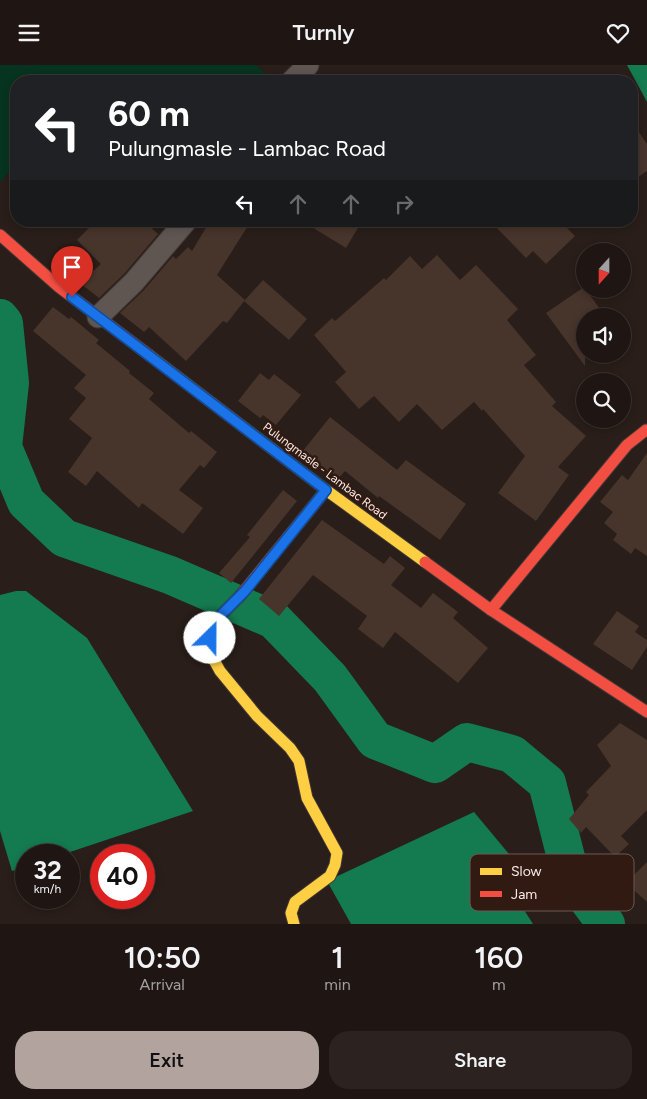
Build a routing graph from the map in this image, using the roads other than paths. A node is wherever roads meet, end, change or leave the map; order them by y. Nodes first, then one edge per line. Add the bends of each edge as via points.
1 (308, 65) edge
2 (298, 75) edge
3 (181, 227) edge
4 (0, 235) edge
5 (98, 317) junction
6 (646, 430) dead end
7 (326, 490) junction
8 (491, 610) junction
9 (647, 712) edge
10 (294, 924) edge

1 - 2 street
3 - 5 street via 134,282
4 - 5 street, Pulungmasle - Lambac Road
5 - 7 street, Pulungmasle - Lambac Road
6 - 8 street via 626,445
7 - 8 street, Pulungmasle - Lambac Road
7 - 10 street via 245,591 215,621 210,638 210,653 220,671 299,761 307,798 337,853 330,876 295,902 290,915
8 - 9 street, Pulungmasle - Lambac Road

